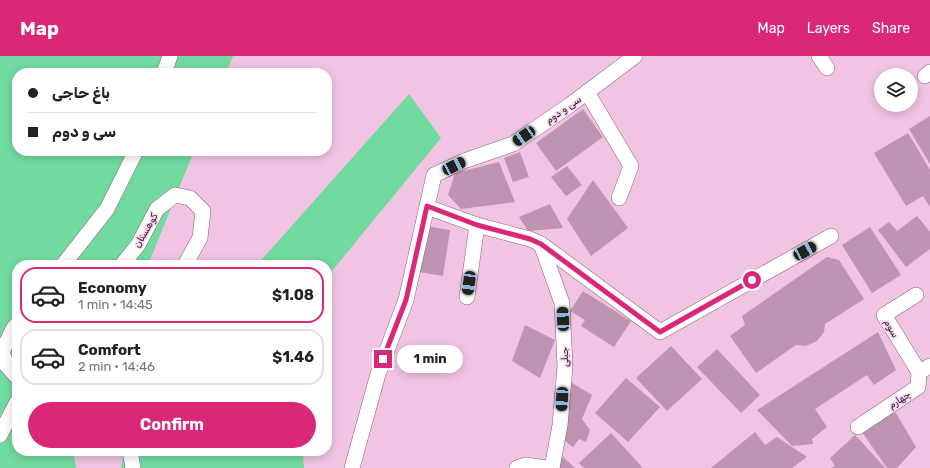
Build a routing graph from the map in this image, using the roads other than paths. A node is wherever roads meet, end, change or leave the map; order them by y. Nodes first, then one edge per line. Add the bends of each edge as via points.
1 (170, 56) edge
2 (635, 56) edge
3 (166, 68) edge
4 (587, 92) junction
5 (134, 156) edge
6 (619, 198) dead end
7 (427, 206) junction
8 (477, 225) junction
9 (832, 236) dead end
10 (541, 244) junction
11 (67, 260) edge
12 (126, 260) edge
13 (188, 260) edge
14 (916, 295) dead end
15 (467, 297) dead end
16 (12, 331) edge
17 (925, 369) edge
18 (12, 372) edge
19 (12, 412) edge
20 (858, 427) dead end
21 (0, 435) edge
22 (131, 456) edge
23 (133, 468) edge
24 (352, 468) edge
25 (517, 468) edge
26 (547, 468) edge
27 (552, 468) edge

1 - 3 street
2 - 4 street, سی و دوم
4 - 6 street via 631,166
4 - 7 street, سی و دوم via 513,144 464,161 434,175
5 - 11 street via 107,209
7 - 8 street
7 - 24 street, سی و دوم via 406,300 378,374
8 - 10 street
8 - 15 street
9 - 10 street via 660,332
10 - 27 street, جبلی via 562,303 565,350 560,425
12 - 13 street, کوهستان via 138,245 157,209 175,196 190,198 202,211 200,238
14 - 17 street, سوم via 884,315
16 - 18 street via 2,352
17 - 20 street, چهارم via 918,387
19 - 21 street
22 - 23 street
25 - 26 street via 525,465

